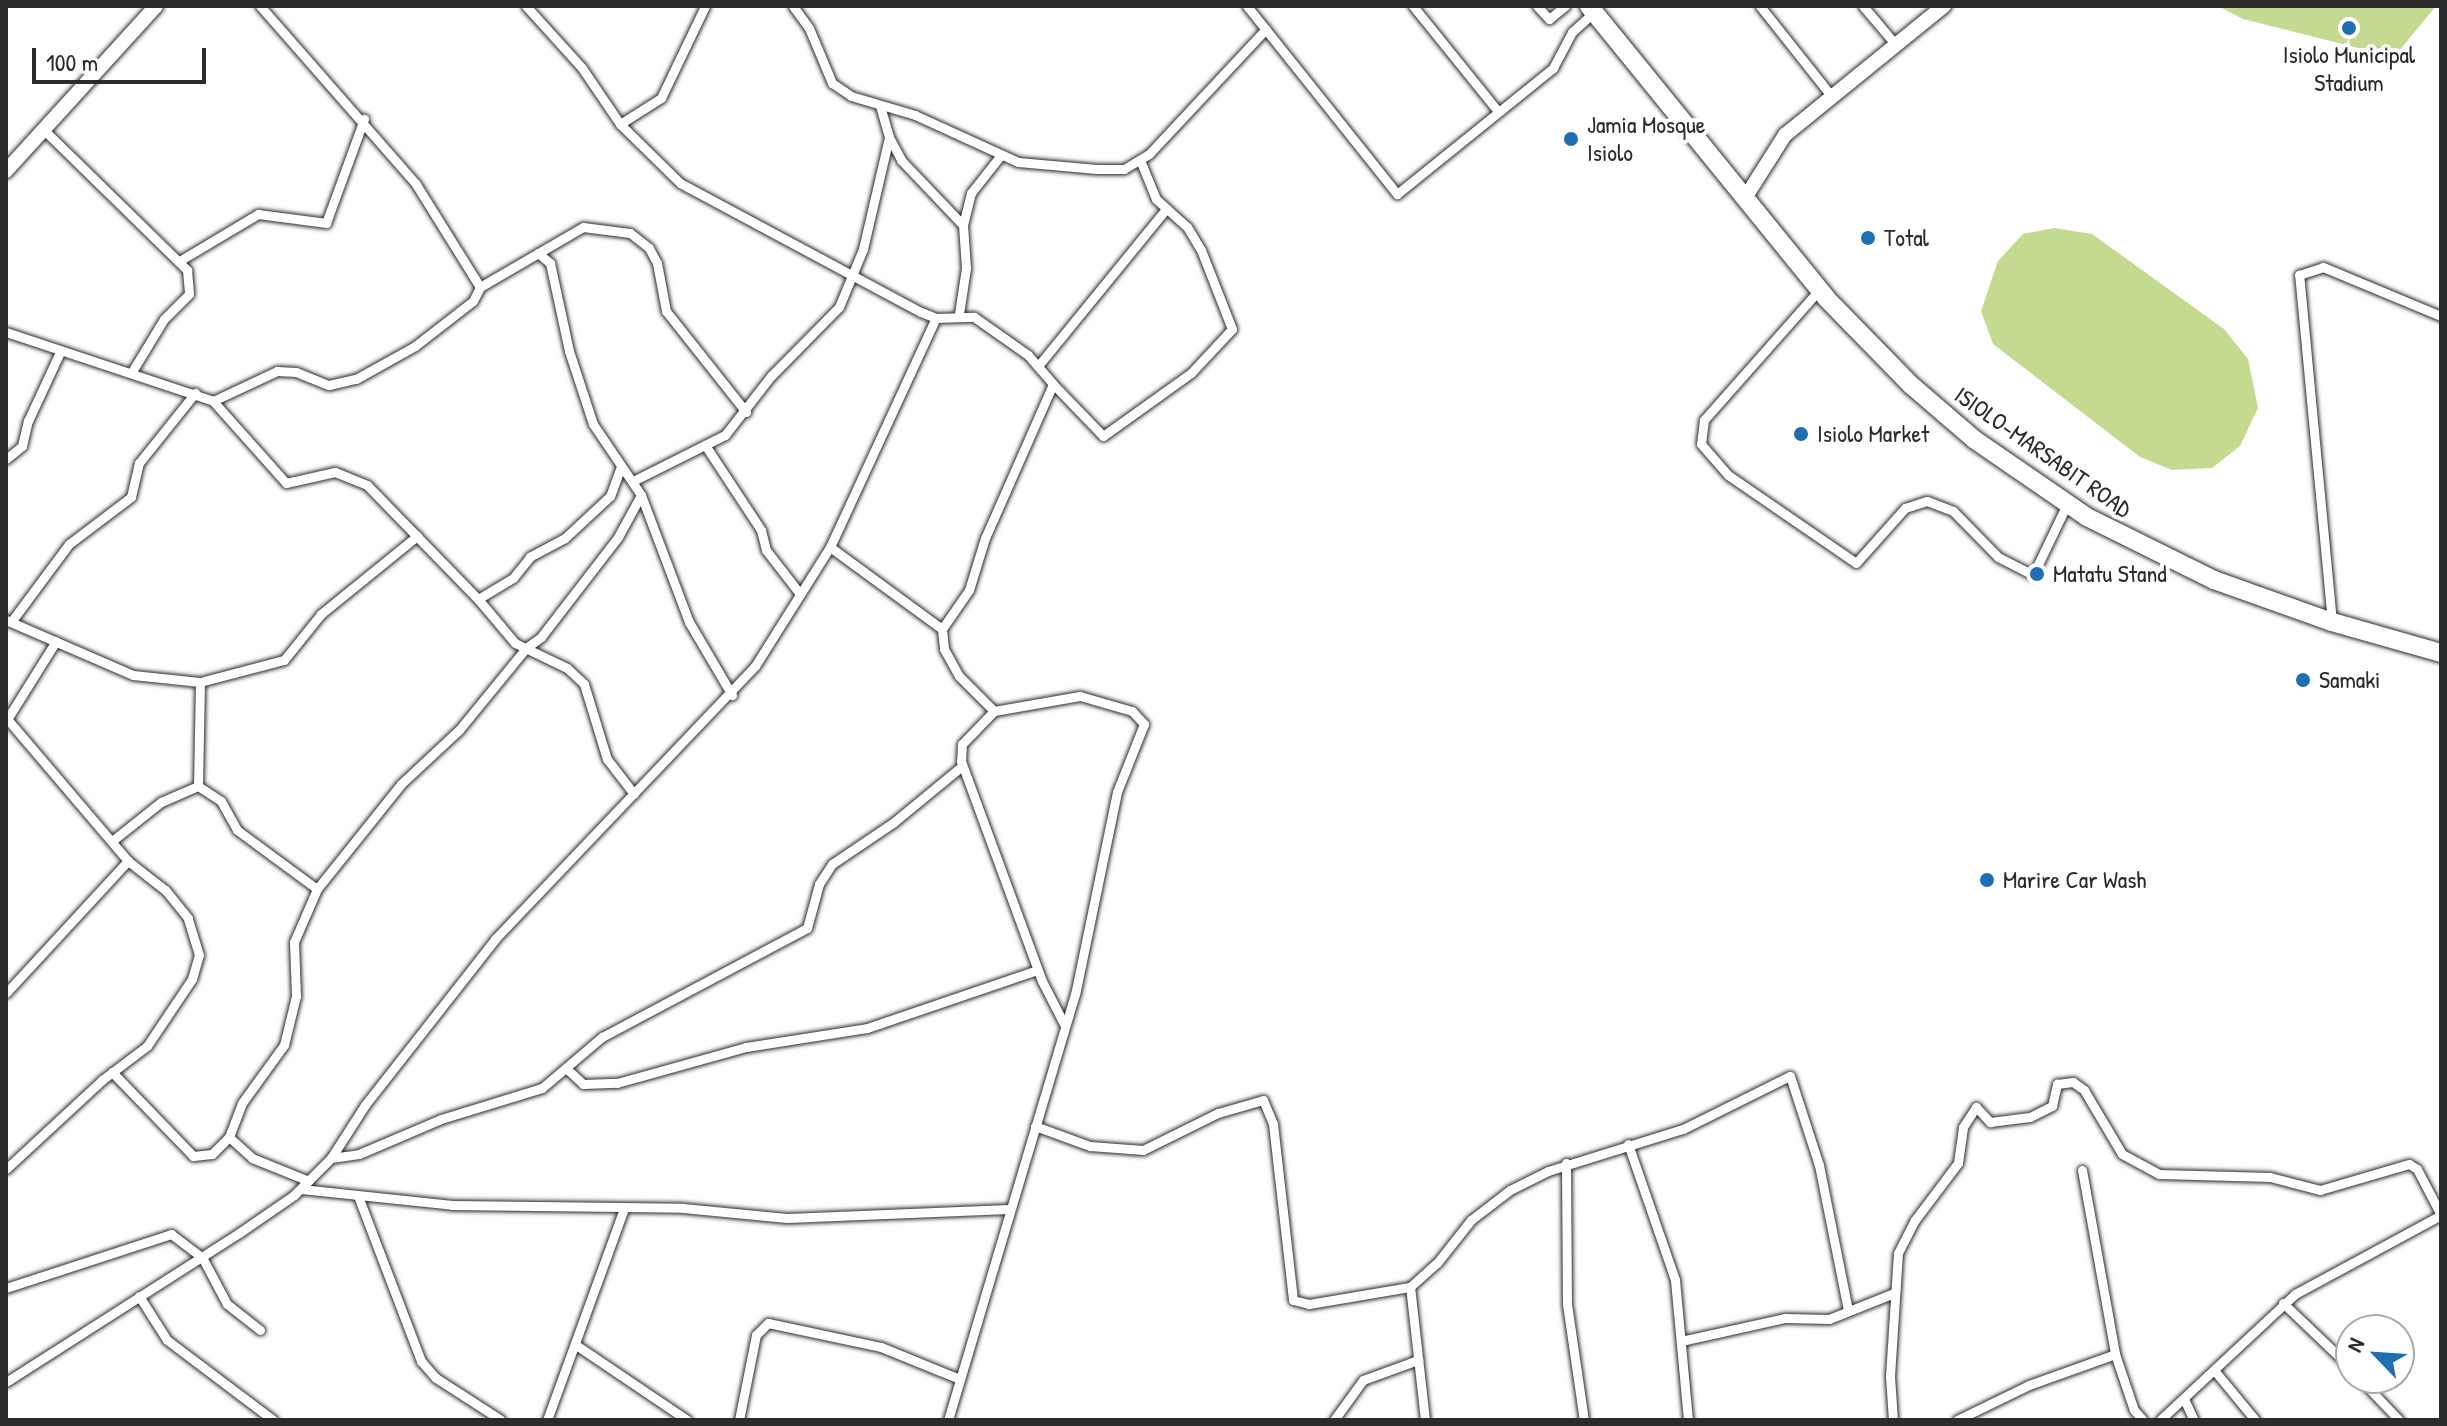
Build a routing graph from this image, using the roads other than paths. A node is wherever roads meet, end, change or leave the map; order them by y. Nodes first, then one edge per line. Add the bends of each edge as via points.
1 (156, 6) edge
2 (260, 6) edge
3 (526, 6) edge
4 (705, 6) edge
5 (793, 6) edge
6 (1247, 6) edge
7 (1413, 6) edge
8 (1537, 6) edge
9 (1565, 6) edge
10 (1760, 6) edge
11 (1863, 6) edge
12 (1944, 6) edge
13 (1591, 9) edge
14 (1266, 29) junction
15 (1896, 45) junction
16 (1832, 97) junction
17 (880, 105) junction
18 (1497, 110) junction
19 (364, 119) junction
20 (620, 124) junction
21 (43, 129) junction
22 (889, 137) junction
23 (1001, 155) junction
24 (1140, 160) junction
25 (6, 171) edge
26 (1745, 198) junction
27 (1166, 209) junction
28 (963, 225) junction
29 (538, 253) junction
30 (181, 260) junction
31 (854, 276) junction
32 (480, 287) junction
33 (1819, 290) junction
34 (959, 314) junction
35 (2441, 316) edge
36 (936, 318) junction
37 (6, 332) edge
38 (61, 350) junction
39 (1038, 366) junction
40 (133, 370) junction
41 (1053, 384) junction
42 (195, 393) junction
43 (213, 401) junction
44 (746, 412) junction
45 (705, 445) junction
46 (6, 459) edge
47 (620, 469) junction
48 (633, 481) junction
49 (641, 495) junction
50 (2067, 504) junction
51 (417, 536) junction
52 (830, 547) junction
53 (800, 594) junction
54 (478, 599) junction
55 (8, 621) edge
56 (2332, 622) junction
57 (942, 629) junction
58 (56, 641) junction
59 (526, 648) junction
60 (2441, 653) edge
61 (200, 682) junction
62 (732, 695) junction
63 (994, 711) junction
64 (7, 720) edge
65 (962, 766) junction
66 (198, 786) junction
67 (634, 794) junction
68 (112, 841) junction
69 (128, 861) junction
70 (317, 889) junction
71 (1037, 970) junction
72 (6, 993) edge
73 (1065, 1026) junction
74 (567, 1069) junction
75 (112, 1072) junction
76 (1035, 1126) junction
77 (229, 1137) junction
78 (1628, 1144) junction
79 (331, 1158) junction
80 (1566, 1163) junction
81 (6, 1169) edge
82 (2082, 1170) dead end
83 (309, 1181) junction
84 (301, 1189) junction
85 (358, 1196) junction
86 (624, 1209) junction
87 (1009, 1209) junction
88 (2441, 1215) edge
89 (202, 1257) junction
90 (1410, 1287) junction
91 (6, 1288) edge
92 (1894, 1293) junction
93 (139, 1296) junction
94 (2283, 1303) junction
95 (1848, 1310) junction
96 (260, 1330) dead end
97 (1681, 1341) junction
98 (576, 1345) junction
99 (2335, 1353) edge
100 (2115, 1354) junction
101 (1418, 1360) junction
102 (2214, 1370) junction
103 (960, 1379) junction
104 (6, 1382) edge
105 (2374, 1394) edge
106 (2184, 1399) junction
107 (273, 1420) edge
108 (501, 1420) edge
109 (547, 1420) edge
110 (687, 1420) edge
111 (739, 1420) edge
112 (948, 1420) edge
113 (1334, 1420) edge
114 (1425, 1420) edge
115 (1584, 1420) edge
116 (1688, 1420) edge
117 (1893, 1420) edge
118 (1957, 1420) edge
119 (2143, 1420) edge
120 (2160, 1420) edge
121 (2194, 1420) edge
122 (2255, 1420) edge
123 (2399, 1420) edge

1 - 21 street
2 - 19 street via 295,51
3 - 20 street via 582,68
4 - 20 street via 661,98
5 - 17 street via 809,28 832,83
6 - 14 street
7 - 18 street
8 - 9 street via 1549,19
10 - 16 street
11 - 15 street
12 - 15 street
13 - 18 street via 1553,68
13 - 26 highway, ISIOLO-MARSABIT ROAD
14 - 18 street via 1397,194
14 - 24 street
15 - 16 street
16 - 26 street via 1780,140
17 - 22 street
17 - 23 street
19 - 30 street via 326,223 258,214
19 - 32 street via 416,184
20 - 31 street via 661,167 698,195
21 - 25 street
21 - 30 street
22 - 28 street via 901,160
22 - 31 street
23 - 24 street via 1034,165 1114,170
23 - 28 street via 971,193
24 - 27 street via 1156,199
26 - 33 highway, ISIOLO-MARSABIT ROAD
27 - 39 street
27 - 41 street via 1187,227 1201,250 1232,329 1191,373 1103,436
28 - 34 street via 966,268
29 - 32 street
29 - 44 street via 583,227 617,229 638,238 657,263 666,311
29 - 47 street via 549,259 569,351 593,424
30 - 40 street via 189,294 164,319
31 - 36 street
31 - 44 street via 839,307 771,376
32 - 43 street via 473,301 415,346 356,379 329,385 277,371
33 - 50 highway, ISIOLO-MARSABIT ROAD via 1939,411
33 - 50 street via 1704,420 1701,444 1728,475 1856,563 1905,508 1927,501 1953,511 1998,557 2033,575
34 - 36 street
34 - 39 street via 995,330
35 - 56 street via 2323,267 2299,275
36 - 52 street
37 - 38 street
38 - 40 street
38 - 46 street via 22,446
39 - 41 street
40 - 42 street
41 - 57 street via 991,524 969,590
42 - 43 street
42 - 55 street via 139,463 126,504 69,544
43 - 51 street via 281,479 293,483 346,473 391,505
44 - 45 street via 725,435
45 - 48 street
45 - 53 street via 761,530 766,550
47 - 48 street
47 - 54 street via 610,496 565,538 530,557 513,578
48 - 49 street
49 - 59 street via 609,549 541,637
49 - 62 street via 689,622
50 - 56 highway, ISIOLO-MARSABIT ROAD via 2214,580
51 - 54 street
51 - 61 street via 321,614 284,660
52 - 53 street
52 - 57 street
53 - 62 street
54 - 59 street via 507,635
55 - 58 street
56 - 60 highway, ISIOLO-MARSABIT ROAD
57 - 63 street via 953,668
58 - 61 street via 151,680
58 - 64 street
59 - 67 street via 567,668 584,684 607,759
59 - 70 street via 459,730 381,807
61 - 66 street
62 - 67 street
63 - 65 street via 962,744
63 - 73 street via 1080,696 1122,707 1144,721 1111,815
64 - 68 street
65 - 71 street
65 - 74 street via 832,864 817,891 807,928 602,1037
66 - 68 street via 161,802
66 - 70 street via 221,801 237,830
67 - 79 street via 495,939 365,1105
68 - 69 street
69 - 72 street
69 - 75 street via 165,890 188,918 199,955 192,979 147,1046
70 - 77 street via 294,942 296,996 284,1045 242,1103
71 - 73 street
71 - 74 street via 867,1028 746,1047 617,1083 583,1084
73 - 76 street
74 - 79 street via 542,1088 441,1119 359,1154
75 - 77 street via 193,1156 212,1154
75 - 81 street
76 - 87 street
76 - 90 street via 1090,1146 1143,1150 1218,1113 1263,1100 1273,1124 1293,1300 1309,1304
77 - 83 street via 252,1158
78 - 80 street
78 - 95 street via 1683,1129 1790,1076 1819,1165
78 - 97 street via 1671,1262
79 - 83 street
80 - 90 street via 1482,1210
80 - 115 street via 1567,1304
82 - 100 street
83 - 84 street
84 - 85 street
84 - 89 street
85 - 86 street via 452,1205
85 - 108 street via 421,1361 436,1378
86 - 87 street via 683,1208 787,1218
86 - 98 street
87 - 103 street
88 - 92 street via 2417,1169 2409,1164 2316,1190 2270,1177 2159,1174 2122,1154 2084,1090 2070,1082 2057,1084 2055,1102 2041,1114 1998,1123 1976,1107 1967,1117 1958,1163 1901,1244
88 - 94 street
89 - 91 street via 171,1234
89 - 93 street
89 - 96 street via 227,1304
90 - 101 street
92 - 95 street
92 - 117 street
93 - 104 street
93 - 107 street via 167,1340
94 - 99 street
94 - 102 street
95 - 97 street via 1823,1320 1785,1318
97 - 116 street
98 - 109 street
98 - 110 street
100 - 118 street via 2029,1385
100 - 119 street
101 - 113 street via 1363,1380
101 - 114 street
102 - 106 street
102 - 122 street
103 - 111 street via 881,1347 768,1323 756,1335
103 - 112 street
105 - 123 street
106 - 120 street
106 - 121 street

